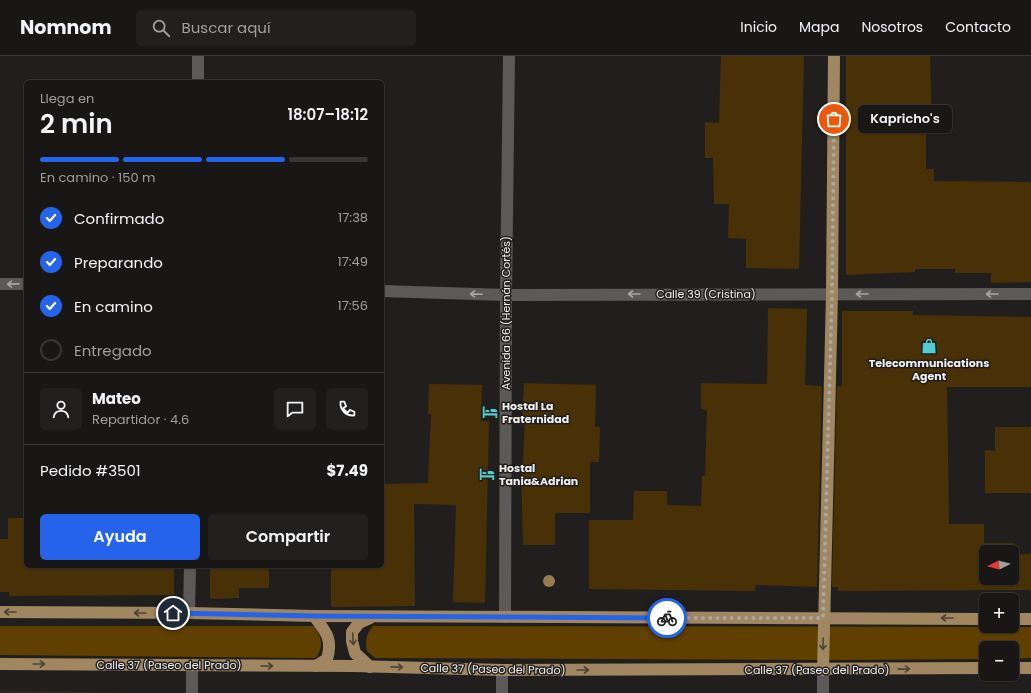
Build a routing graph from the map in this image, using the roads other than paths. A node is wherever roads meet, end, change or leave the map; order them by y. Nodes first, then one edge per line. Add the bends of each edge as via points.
1 (198, 56) edge
2 (509, 56) edge
3 (834, 56) edge
4 (198, 80) edge
5 (0, 284) edge
6 (24, 284) edge
7 (384, 291) edge
8 (832, 294) junction
9 (1031, 294) edge
10 (506, 295) junction
11 (190, 568) edge
12 (0, 612) edge
13 (189, 613) junction
14 (314, 616) junction
15 (375, 616) junction
16 (505, 617) junction
17 (823, 618) junction
18 (979, 618) edge
19 (1019, 619) edge
20 (1031, 619) edge
21 (0, 664) edge
22 (192, 665) junction
23 (316, 666) junction
24 (370, 667) junction
25 (979, 668) edge
26 (1019, 668) edge
27 (1031, 668) edge
28 (502, 670) junction
29 (823, 670) junction
30 (192, 693) edge
31 (502, 693) edge
32 (823, 693) edge

1 - 4 street
2 - 10 street, Avenida 66 (Hernán Cortés)
3 - 8 main road
6 -> 5 street
10 -> 7 street, Calle 39 (Cristina)
9 -> 8 street, Calle 39 (Cristina)
8 -> 10 street, Calle 39 (Cristina)
8 - 17 main road
10 - 16 street, Avenida 66 (Hernán Cortés)
11 - 13 street
13 -> 12 main road
13 - 14 main road
14 - 15 main road
14 - 23 main road via 326,631 330,649 327,660
15 - 16 main road
15 -> 24 main road via 358,623 352,632 355,653
16 - 17 main road
18 -> 17 main road
17 -> 29 main road
19 - 20 main road
21 -> 22 main road, Calle 37 (Paseo del Prado)
22 -> 23 main road, Calle 37 (Paseo del Prado)
22 - 30 street
23 - 24 main road, Calle 37 (Paseo del Prado)
24 -> 28 main road, Calle 37 (Paseo del Prado)
29 -> 25 main road, Calle 37 (Paseo del Prado)
26 - 27 main road
28 -> 29 main road, Calle 37 (Paseo del Prado)
28 - 31 street
29 - 32 street

